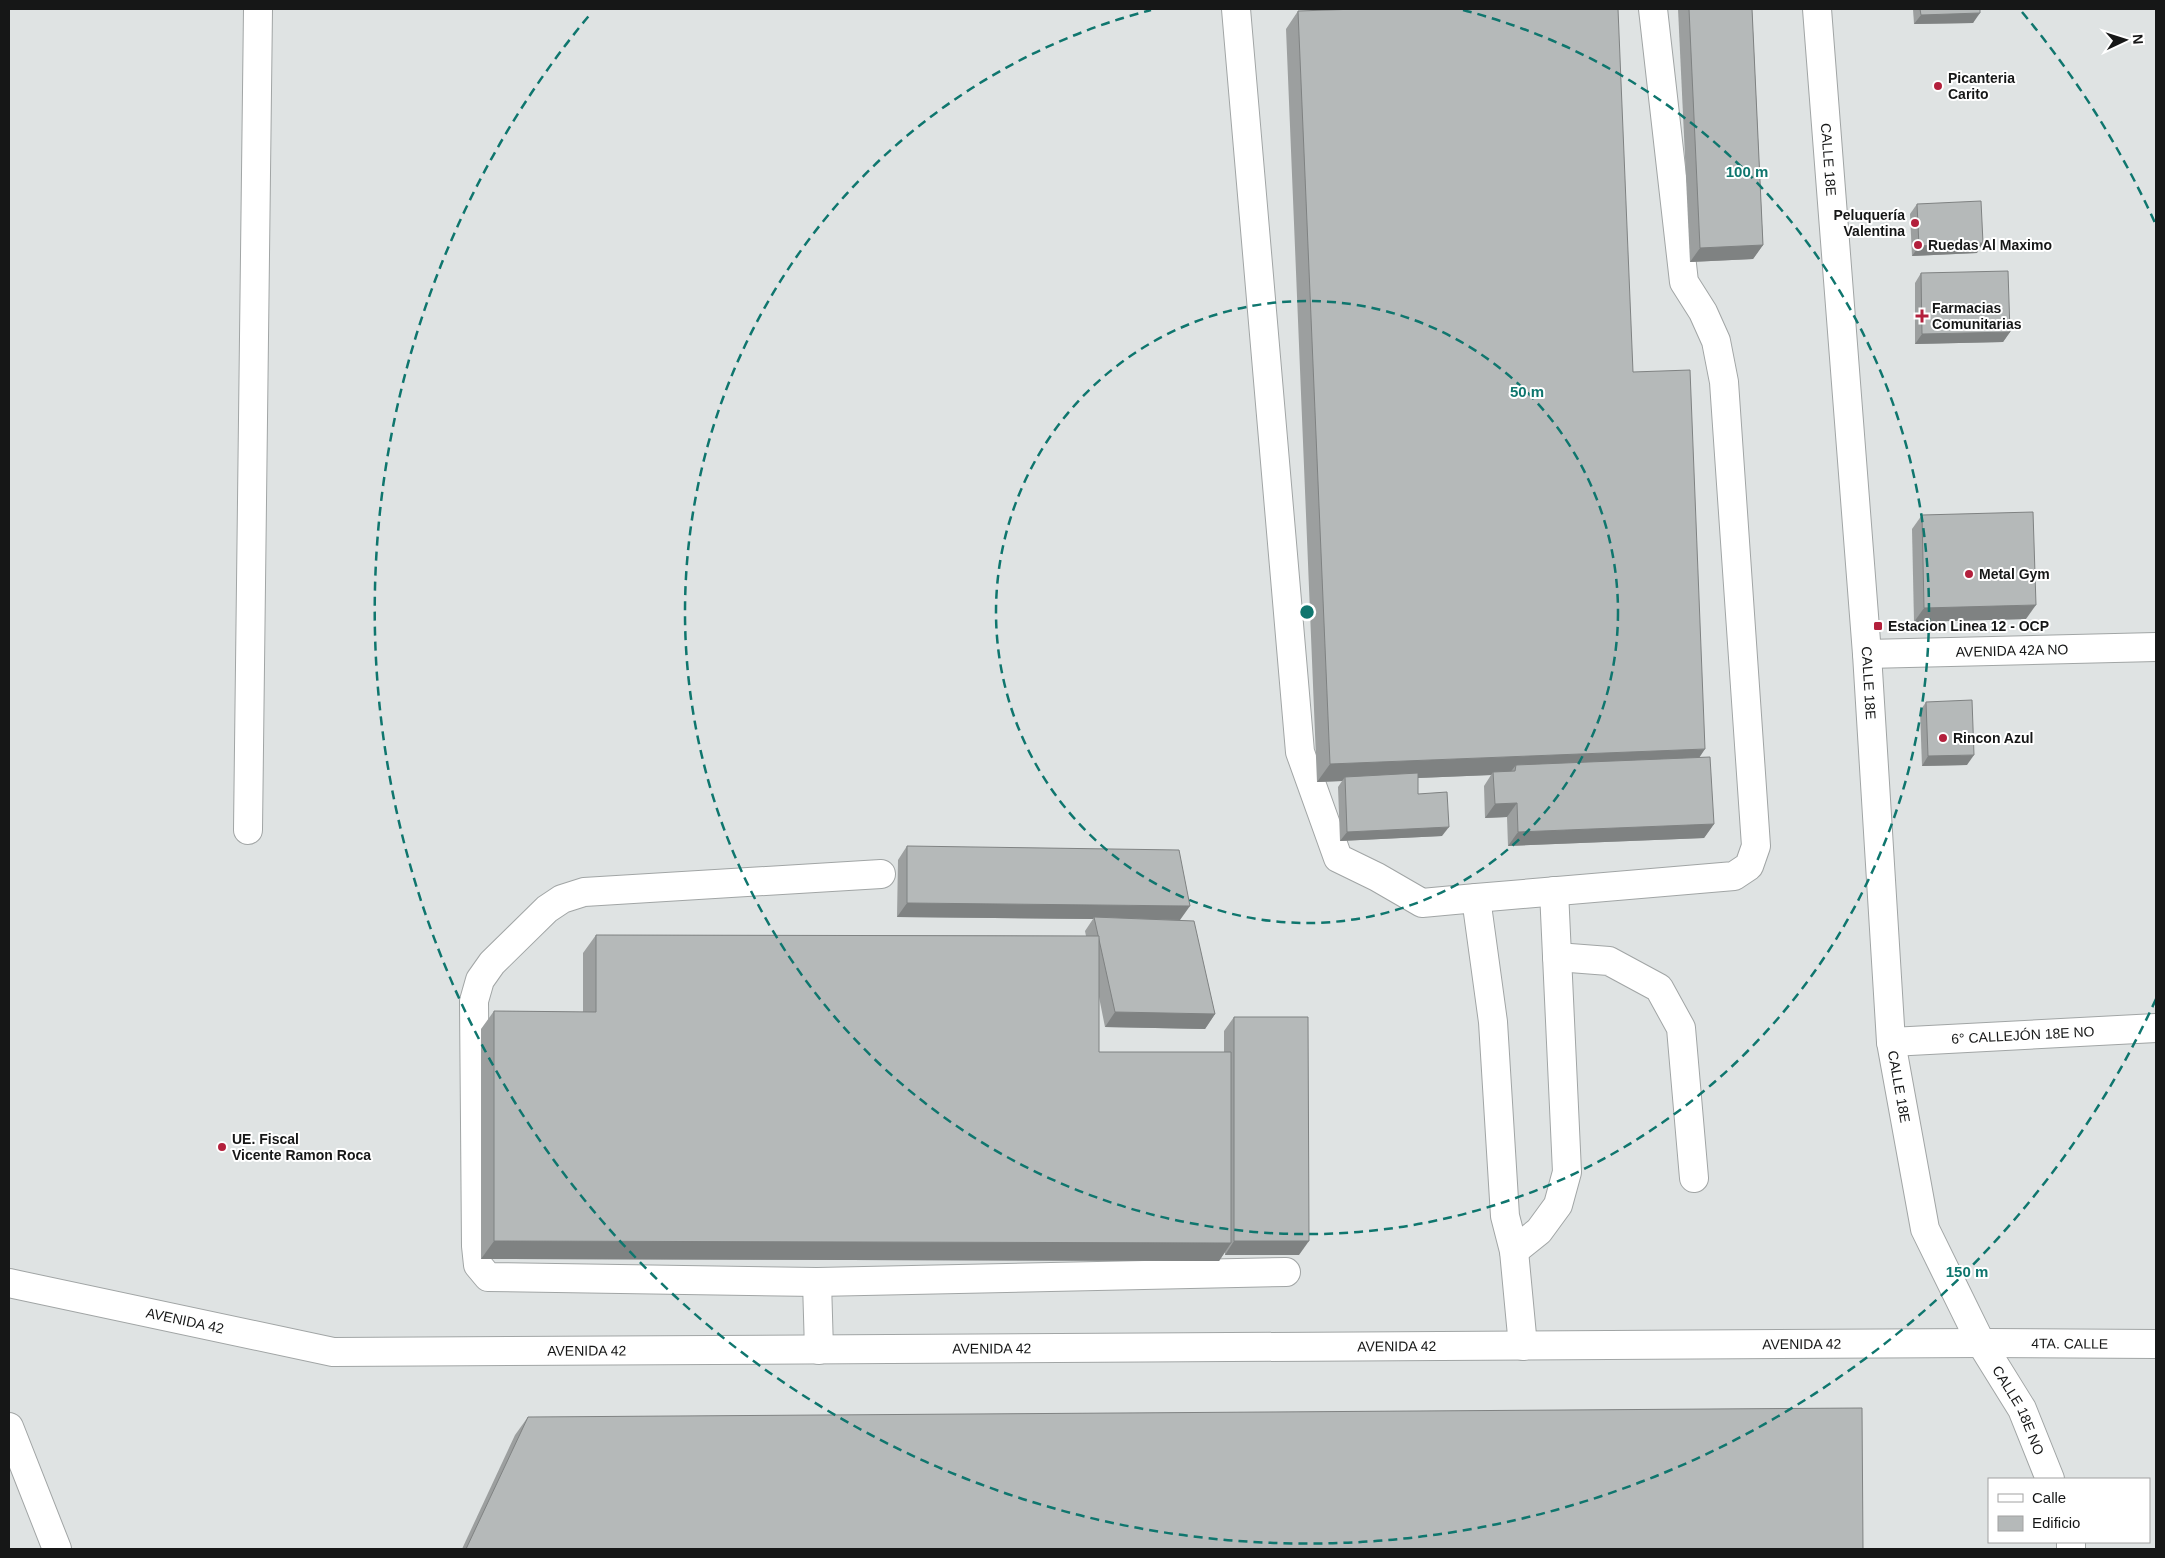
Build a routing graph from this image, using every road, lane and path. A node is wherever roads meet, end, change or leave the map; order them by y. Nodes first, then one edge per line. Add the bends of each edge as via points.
1 (258, 9) edge
2 (1236, 9) edge
3 (1653, 9) edge
4 (1817, 9) edge
5 (2156, 647) edge
6 (1867, 654) junction
7 (248, 830) dead end
8 (881, 874) dead end
9 (1554, 891) junction
10 (1476, 898) junction
11 (1557, 957) junction
12 (2156, 1028) edge
13 (1891, 1042) junction
14 (1694, 1178) dead end
15 (1514, 1251) junction
16 (1286, 1272) edge
17 (817, 1282) junction
18 (9, 1283) edge
19 (1981, 1344) junction
20 (2156, 1344) edge
21 (1523, 1346) junction
22 (819, 1350) junction
23 (9, 1427) edge
24 (2050, 1478) edge
25 (57, 1549) edge

1 - 7 street
2 - 10 street via 1300,752 1338,858 1422,903
3 - 9 street via 1684,282 1716,341 1724,382 1756,846 1749,866 1734,876
4 - 6 street, CALLE 18E
5 - 6 street, AVENIDA 42A NO
6 - 13 street, CALLE 18E
8 - 17 street via 584,892 562,899 546,910 492,962 480,980 474,1000 476,1246 478,1265 488,1277
9 - 10 street
9 - 11 street
10 - 15 street via 1493,1022 1505,1216
11 - 14 street via 1609,962 1659,988 1681,1028
11 - 15 street via 1567,1172 1558,1205 1540,1231
12 - 13 street, 6° CALLEJÓN 18E NO
13 - 19 street, CALLE 18E via 1925,1229
15 - 21 street
16 - 17 street
17 - 22 street
18 - 22 street, AVENIDA 42 via 333,1352
19 - 20 street, 4TA. CALLE
19 - 21 street, AVENIDA 42
19 - 24 street, CALLE 18E NO via 2022,1409
21 - 22 street, AVENIDA 42
23 - 25 street

